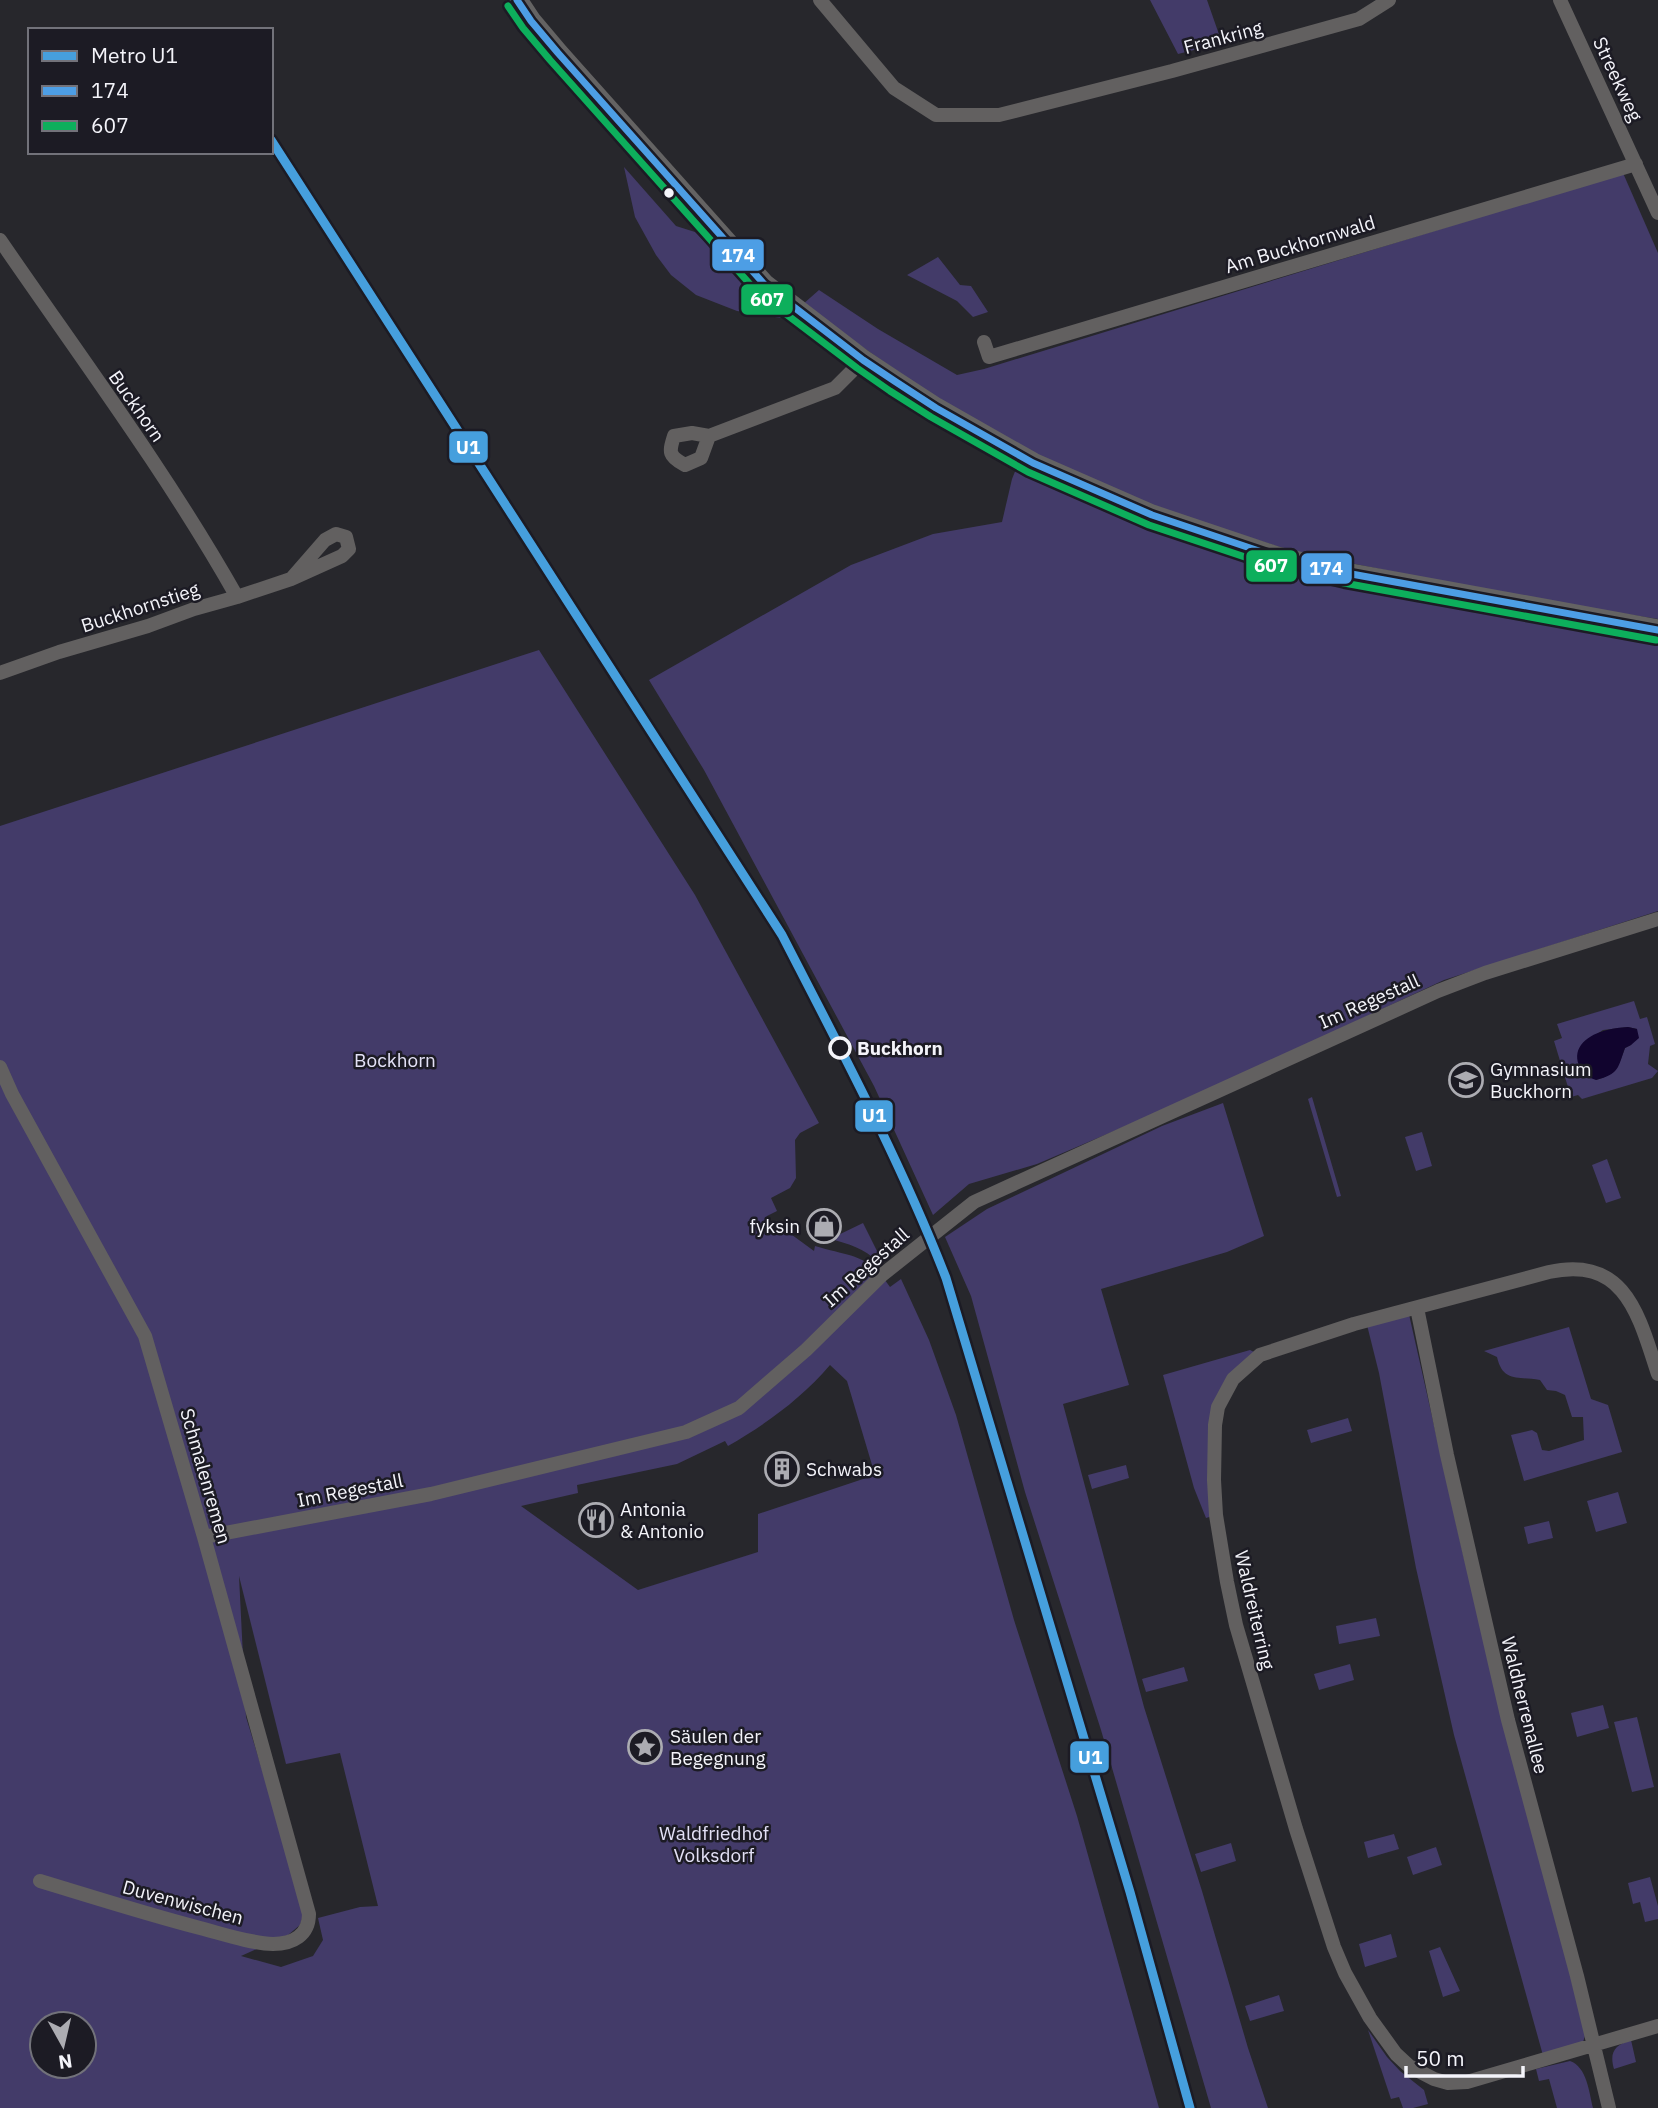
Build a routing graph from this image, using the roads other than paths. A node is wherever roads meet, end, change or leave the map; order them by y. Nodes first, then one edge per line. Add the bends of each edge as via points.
1 (517, 0) edge
2 (820, 0) edge
3 (1389, 0) edge
4 (1560, 0) edge
5 (1636, 164) junction
6 (1658, 213) edge
7 (0, 240) edge
8 (984, 342) dead end
9 (863, 359) junction
10 (709, 436) dead end
11 (291, 579) dead end
12 (237, 597) junction
13 (1658, 630) edge
14 (0, 673) edge
15 (1658, 919) edge
16 (0, 1067) edge
17 (6, 1096) edge
18 (1417, 1308) junction
19 (1658, 1374) edge
20 (204, 1537) junction
21 (40, 1881) dead end
22 (309, 1922) joint
23 (1658, 2026) edge
24 (1595, 2044) junction
25 (1609, 2108) edge

1 - 9 main road via 558,53 764,284
2 - 3 street, Frankring via 894,89 936,115 999,115 1359,19
4 - 5 street, Streekweg
5 - 6 street, Streekweg
5 - 8 street, Am Buckhornwald via 989,357
7 - 12 street, Buckhorn via 164,479
9 - 10 street via 835,388
9 - 13 main road via 936,408 1033,463 1185,527 1346,573
11 - 12 street, Buckhornstieg
12 - 14 street, Buckhornstieg
15 - 20 street, Im Regestall via 1438,991 974,1202 886,1272 739,1408 686,1432 431,1494
16 - 17 street, Schmalenremen
17 - 20 street, Schmalenremen via 145,1336
18 - 19 street, Waldreiterring via 1556,1270 1594,1273 1628,1297
18 - 24 street, Waldherrenallee via 1506,1708
18 - 24 street, Waldreiterring via 1260,1355 1233,1379 1218,1408 1214,1480 1231,1604 1321,1908 1345,1973 1396,2054 1422,2074 1448,2083 1467,2082
20 - 22 street, Schmalenremen
21 - 22 street, Duvenwischen via 268,1943 294,1939
23 - 24 street, Waldreiterring
24 - 25 street, Waldherrenallee

